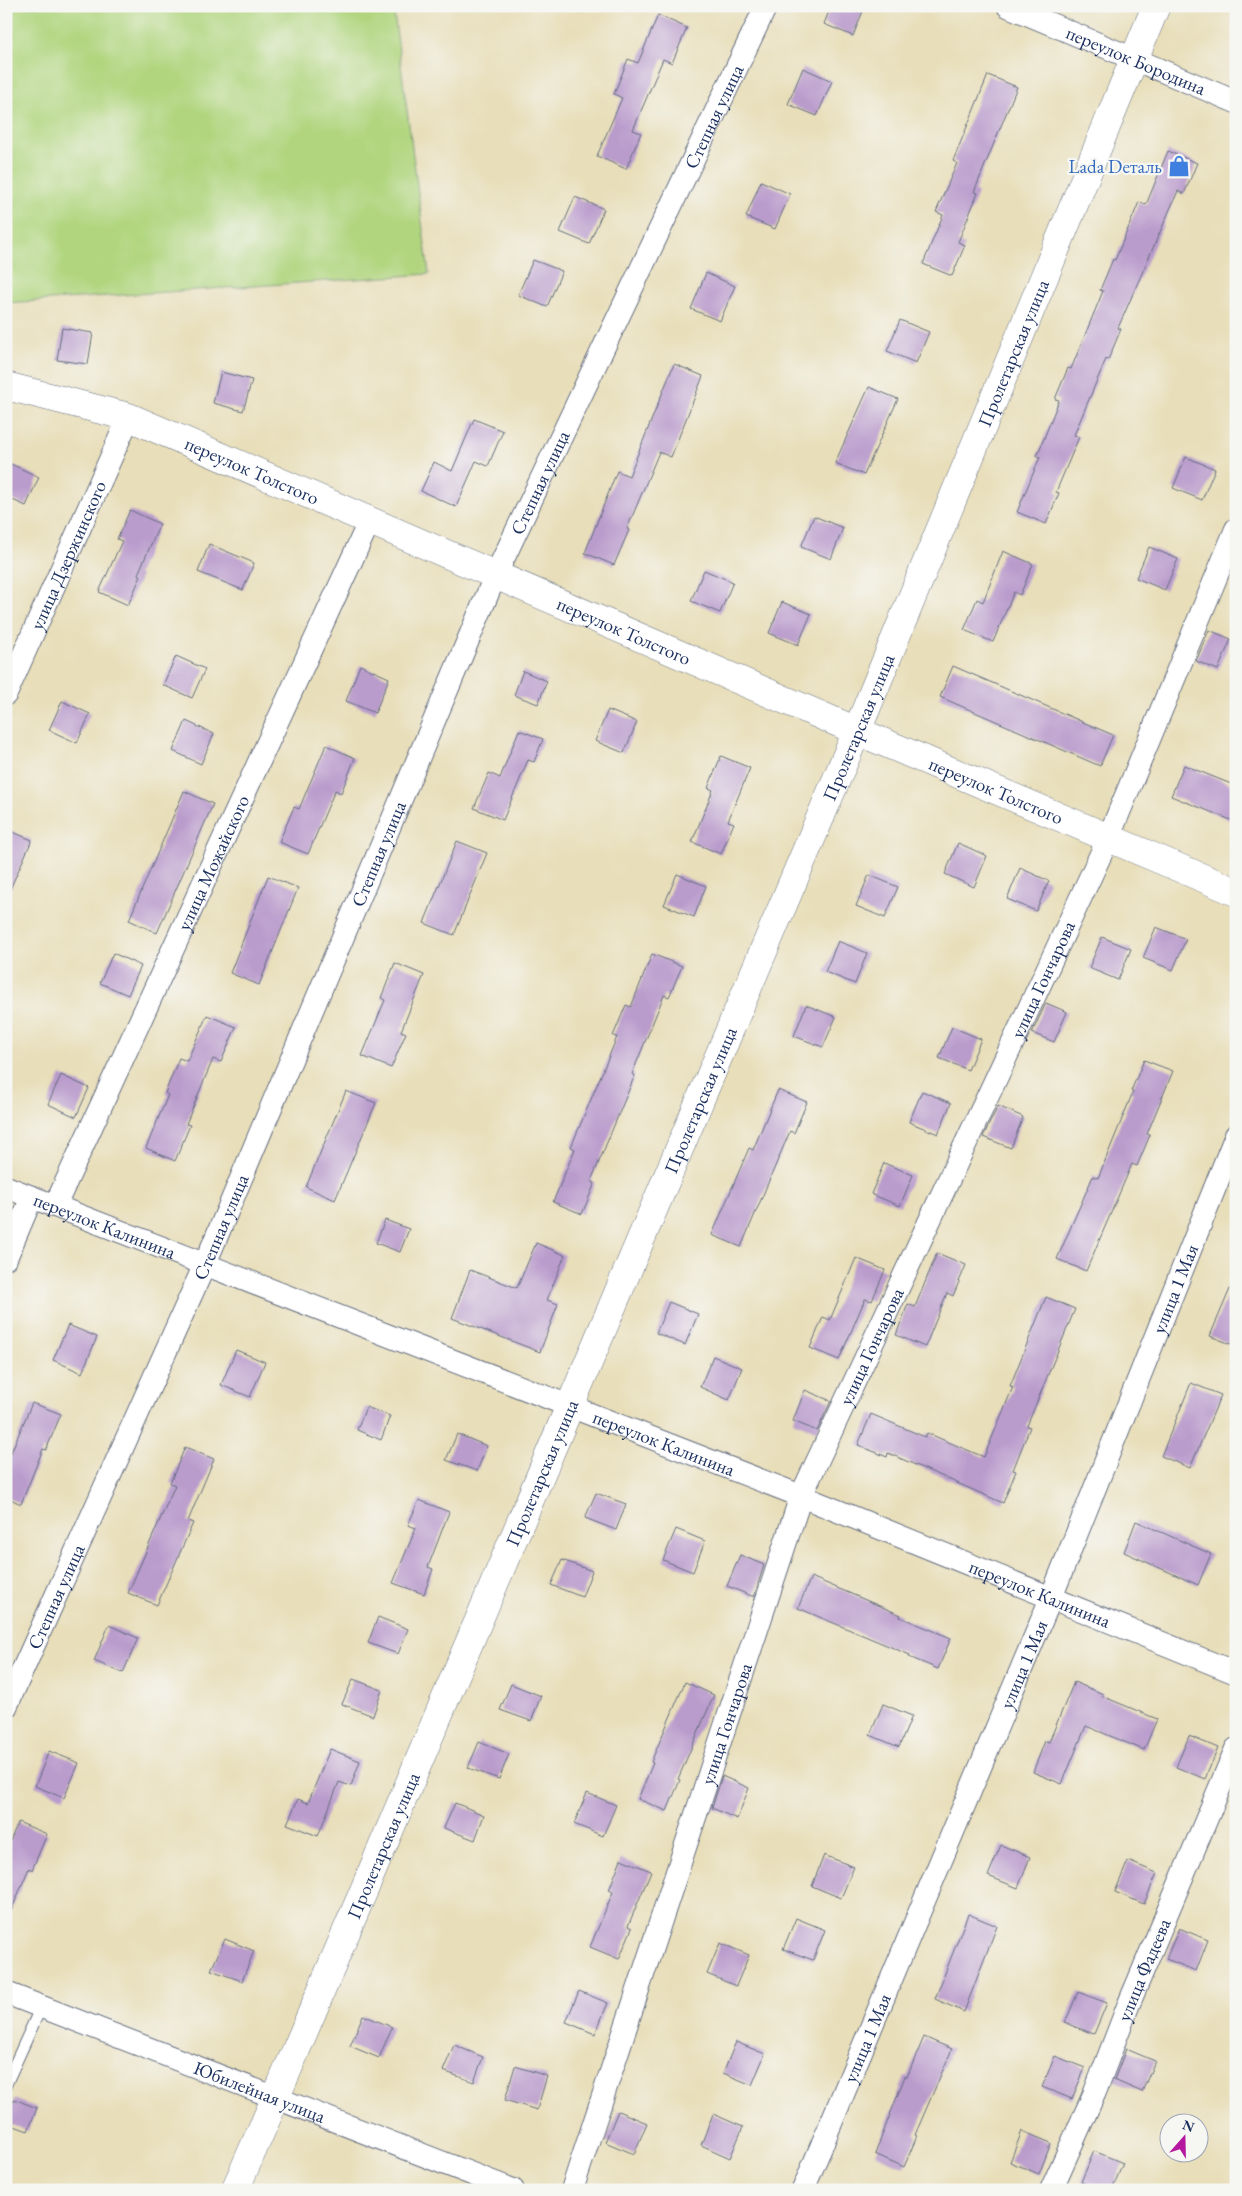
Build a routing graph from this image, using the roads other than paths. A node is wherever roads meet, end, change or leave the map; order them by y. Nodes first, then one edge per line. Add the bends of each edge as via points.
1 (766, 6) edge
2 (1008, 6) edge
3 (1156, 6) edge
4 (1134, 60) junction
5 (1236, 102) edge
6 (6, 386) edge
7 (129, 416) junction
8 (370, 520) junction
9 (1236, 529) edge
10 (496, 574) junction
11 (6, 694) edge
12 (857, 731) junction
13 (1108, 839) junction
14 (1236, 892) edge
15 (1236, 1135) edge
16 (6, 1187) edge
17 (32, 1198) junction
18 (56, 1206) junction
19 (6, 1258) edge
20 (205, 1264) junction
21 (571, 1405) junction
22 (801, 1496) junction
23 (1050, 1598) junction
24 (1236, 1673) edge
25 (6, 1707) edge
26 (1236, 1749) edge
27 (6, 1993) edge
28 (41, 2007) junction
29 (6, 2084) edge
30 (276, 2097) junction
31 (235, 2190) edge
32 (513, 2190) edge
33 (572, 2190) edge
34 (803, 2190) edge
35 (1051, 2190) edge

1 - 10 street, Степная улица
2 - 4 street, переулок Бородина
3 - 4 main road, Пролетарская улица
4 - 5 street, переулок Бородина
4 - 12 main road, Пролетарская улица
6 - 7 main road, переулок Толстого
7 - 8 main road, переулок Толстого
7 - 11 street, улица Дзержинского
8 - 10 main road, переулок Толстого
8 - 18 street, улица Можайского
9 - 13 street, улица Гончарова
10 - 12 main road, переулок Толстого
10 - 20 street, Степная улица
12 - 13 main road, переулок Толстого
12 - 21 main road, Пролетарская улица
13 - 14 main road, переулок Толстого
13 - 22 street, улица Гончарова
15 - 23 street, улица 1 Мая
16 - 17 street, переулок Калинина
17 - 18 street, переулок Калинина
17 - 19 street
18 - 20 street, переулок Калинина
20 - 21 street, переулок Калинина
20 - 25 street, Степная улица
21 - 22 street, переулок Калинина
21 - 30 main road, Пролетарская улица
22 - 23 street, переулок Калинина
22 - 33 street, улица Гончарова
23 - 24 street, переулок Калинина
23 - 34 street, улица 1 Мая
26 - 35 street, улица Фадеева via 1095,2092
27 - 28 street, Юбилейная улица
28 - 29 lane
28 - 30 street, Юбилейная улица
30 - 31 main road, Пролетарская улица
30 - 32 street, Юбилейная улица

